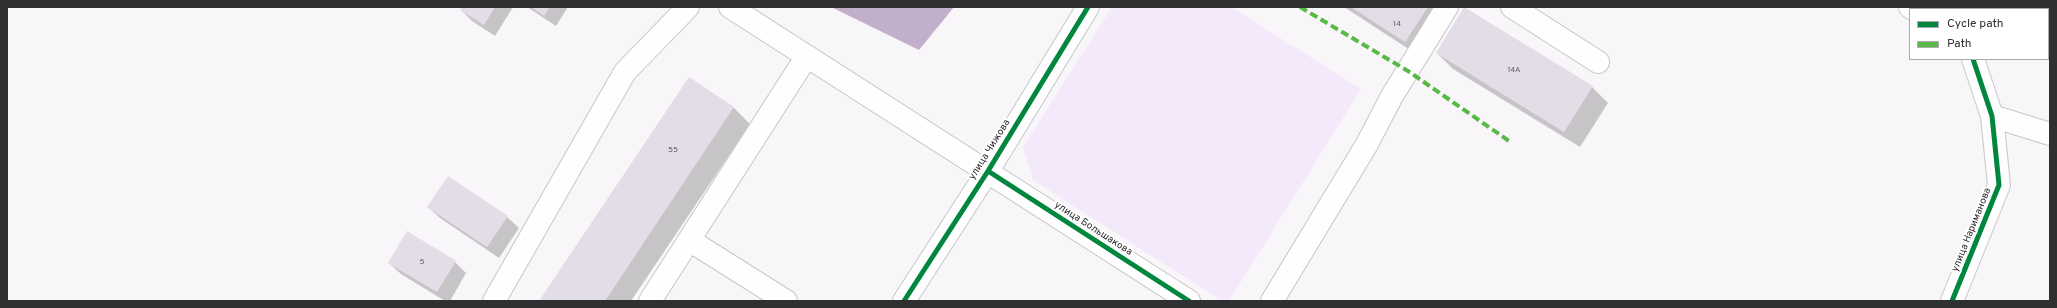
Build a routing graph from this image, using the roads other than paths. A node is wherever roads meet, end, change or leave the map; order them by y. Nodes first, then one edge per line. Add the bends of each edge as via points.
1 (688, 7) edge
2 (730, 7) edge
3 (1088, 7) edge
4 (1447, 7) edge
5 (1512, 7) edge
6 (807, 56) junction
7 (1973, 60) edge
8 (1598, 62) dead end
9 (1992, 116) junction
10 (2050, 134) edge
11 (988, 171) junction
12 (689, 240) junction
13 (494, 301) edge
14 (650, 301) edge
15 (786, 301) edge
16 (904, 301) edge
17 (1189, 301) edge
18 (1272, 301) edge
19 (1952, 301) edge

1 - 13 street via 625,72
2 - 6 street, улица Большакова
3 - 11 street, улица Чижова
4 - 18 street
5 - 8 street
6 - 11 street, улица Большакова
6 - 12 street
7 - 9 street, улица Нариманова
9 - 10 street
9 - 19 street, улица Нариманова via 1999,185
11 - 16 street, улица Чижова
11 - 17 street, улица Большакова
12 - 14 street
12 - 15 street

